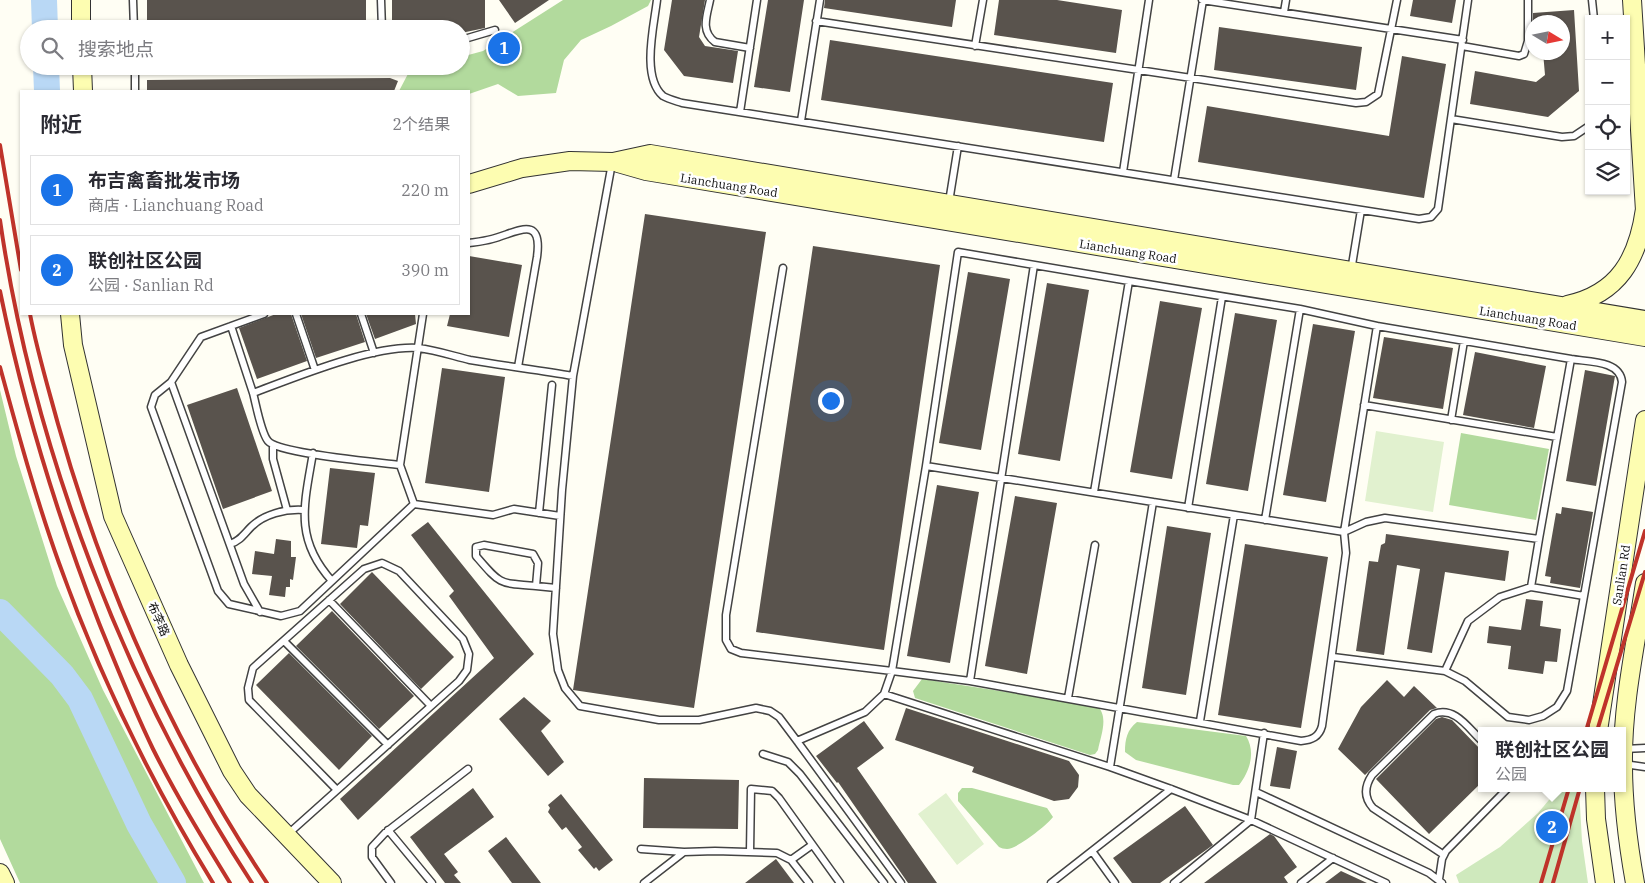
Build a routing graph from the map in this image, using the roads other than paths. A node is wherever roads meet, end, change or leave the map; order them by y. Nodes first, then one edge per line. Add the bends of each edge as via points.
1 (81, 0) edge
2 (133, 0) edge
3 (381, 0) edge
4 (658, 0) edge
5 (710, 0) edge
6 (758, 0) edge
7 (820, 0) edge
8 (983, 0) edge
9 (1149, 0) edge
10 (1203, 0) edge
11 (1286, 0) edge
12 (1397, 0) edge
13 (1468, 0) edge
14 (1528, 0) edge
15 (1592, 0) edge
16 (1632, 0) edge
17 (1284, 12) junction
18 (1594, 15) edge
19 (81, 20) edge
20 (134, 20) edge
21 (382, 20) edge
22 (816, 21) junction
23 (1393, 29) junction
24 (495, 30) dead end
25 (470, 37) edge
26 (1462, 43) junction
27 (975, 46) junction
28 (750, 48) junction
29 (1138, 71) junction
30 (82, 75) edge
31 (135, 75) edge
32 (1190, 79) junction
33 (83, 90) edge
34 (135, 90) edge
35 (740, 112) junction
36 (1451, 119) junction
37 (801, 122) junction
38 (1585, 129) edge
39 (958, 146) junction
40 (612, 162) junction
41 (1123, 172) junction
42 (1174, 180) junction
43 (470, 184) edge
44 (1361, 210) junction
45 (1645, 210) edge
46 (948, 213) junction
47 (470, 243) edge
48 (1034, 265) junction
49 (782, 268) dead end
50 (1351, 271) junction
51 (1129, 281) junction
52 (1222, 297) junction
53 (1561, 306) junction
54 (1300, 310) junction
55 (70, 315) edge
56 (261, 315) edge
57 (296, 315) edge
58 (362, 315) edge
59 (423, 315) edge
60 (1645, 320) edge
61 (231, 326) junction
62 (1377, 326) junction
63 (1645, 337) edge
64 (1464, 341) junction
65 (418, 348) junction
66 (374, 353) junction
67 (1572, 359) junction
68 (518, 367) junction
69 (315, 370) junction
70 (573, 376) junction
71 (171, 382) junction
72 (552, 386) dead end
73 (253, 393) junction
74 (1364, 405) junction
75 (1452, 420) junction
76 (1645, 420) edge
77 (1557, 437) junction
78 (273, 445) junction
79 (313, 454) junction
80 (400, 465) junction
81 (926, 466) junction
82 (1000, 477) junction
83 (1094, 492) junction
84 (1153, 502) junction
85 (414, 504) junction
86 (1188, 508) junction
87 (287, 510) junction
88 (303, 510) junction
89 (538, 513) junction
90 (1234, 515) junction
91 (560, 516) junction
92 (1265, 520) junction
93 (1344, 532) junction
94 (1539, 539) junction
95 (230, 544) junction
96 (1095, 545) dead end
97 (332, 581) junction
98 (1645, 583) edge
99 (536, 586) junction
100 (1531, 587) junction
101 (556, 588) junction
102 (1584, 596) junction
103 (329, 600) junction
104 (260, 612) junction
105 (284, 641) junction
106 (1332, 658) junction
107 (892, 671) junction
108 (1445, 671) junction
109 (970, 681) junction
110 (884, 694) junction
111 (1068, 698) junction
112 (431, 706) junction
113 (1120, 707) junction
114 (1200, 721) junction
115 (1599, 727) edge
116 (1626, 727) edge
117 (1264, 733) junction
118 (1478, 737) edge
119 (797, 741) junction
120 (388, 745) junction
121 (1645, 748) edge
122 (764, 754) dead end
123 (1626, 755) edge
124 (1626, 758) edge
125 (1110, 767) junction
126 (1645, 767) edge
127 (468, 769) dead end
128 (1171, 789) junction
129 (337, 790) junction
130 (1256, 792) junction
131 (1504, 792) edge
132 (1595, 792) edge
133 (1624, 792) edge
134 (1251, 820) junction
135 (388, 830) junction
136 (287, 835) junction
137 (812, 845) junction
138 (641, 849) dead end
139 (1092, 851) junction
140 (684, 852) junction
141 (750, 852) junction
142 (1444, 855) junction
143 (1333, 858) junction
144 (791, 860) junction
145 (0, 873) edge
146 (1440, 881) edge
147 (5, 883) edge
148 (332, 883) edge
149 (391, 883) edge
150 (432, 883) edge
151 (644, 883) edge
152 (808, 883) edge
153 (840, 883) edge
154 (884, 883) edge
155 (901, 883) edge
156 (1051, 883) edge
157 (1115, 883) edge
158 (1174, 883) edge
159 (1301, 883) edge
160 (1386, 883) edge
161 (1604, 883) edge
162 (1635, 883) edge

1 - 19 street
2 - 20 lane
3 - 21 lane
4 - 35 lane via 651,50 655,85 664,96 682,103
5 - 28 lane via 705,27 710,39
6 - 28 lane
7 - 22 lane
8 - 27 lane
9 - 29 lane
10 - 17 lane
10 - 32 lane
11 - 17 lane
12 - 23 lane
13 - 26 lane
14 - 26 lane via 1528,41 1524,54 1519,56
15 - 18 lane
16 - 45 street
17 - 23 lane
22 - 27 lane
22 - 37 lane
23 - 26 lane
23 - 32 lane via 1378,94 1366,102
24 - 25 lane
26 - 36 lane
27 - 29 lane
28 - 35 lane
29 - 32 lane
29 - 41 lane
30 - 33 street
31 - 34 lane
32 - 42 lane
35 - 37 lane
36 - 38 lane via 1562,136 1574,136
36 - 44 lane via 1438,209 1431,217 1419,219
37 - 39 lane
39 - 41 lane
39 - 46 lane
40 - 43 street, Lianchuang Road via 570,161 522,168
40 - 46 street, Lianchuang Road via 650,154
40 - 70 lane
41 - 42 lane
42 - 44 lane
44 - 50 lane
45 - 53 street via 1636,248 1613,284 1583,302
46 - 50 street, Lianchuang Road
46 - 63 street, Lianchuang Road
47 - 68 lane via 493,239 524,227 531,229 536,236 539,244
48 - 51 lane
48 - 81 lane via 958,252
48 - 82 lane
49 - 107 lane via 726,615 726,640 731,649 741,653
50 - 53 street, Lianchuang Road
51 - 52 lane
51 - 83 lane
52 - 54 lane
52 - 86 lane
53 - 60 street, Lianchuang Road
54 - 62 lane
54 - 92 lane
55 - 136 street, 布李路 via 113,516 232,772 248,795
56 - 61 lane
57 - 69 lane
58 - 66 lane
59 - 65 lane
61 - 71 lane via 201,337
61 - 73 lane
62 - 64 lane
62 - 74 lane
64 - 67 lane
64 - 75 lane
65 - 66 lane
65 - 68 lane
65 - 80 lane
66 - 69 lane
67 - 77 lane
67 - 102 lane via 1613,367 1622,376
68 - 70 lane
69 - 73 lane
70 - 91 lane
71 - 95 lane
71 - 104 lane via 152,400 152,413 218,590 229,604
72 - 89 lane
73 - 78 lane via 266,439
74 - 75 lane
74 - 93 lane
75 - 77 lane
76 - 115 street, Sanlian Rd
77 - 94 lane
78 - 79 lane
78 - 87 lane via 273,459
79 - 80 lane
79 - 88 lane
80 - 85 lane
81 - 82 lane
81 - 107 lane
82 - 83 lane
82 - 109 lane
83 - 84 lane
84 - 86 lane
84 - 113 lane
85 - 89 lane via 493,516 514,509
85 - 97 lane
86 - 90 lane
87 - 88 lane
87 - 95 lane via 259,520
88 - 97 lane via 310,552
89 - 91 lane
90 - 92 lane
90 - 114 lane
91 - 101 lane
92 - 93 lane
93 - 94 lane via 1385,518
93 - 106 lane via 1346,553
94 - 100 lane
95 - 104 lane via 244,584
96 - 111 lane
97 - 104 lane via 300,612 281,616
98 - 116 street
99 - 99 lane via 538,563 533,554 484,545 476,547 476,556 496,580
99 - 101 lane
100 - 102 lane
100 - 108 lane via 1500,597 1468,621
101 - 119 lane via 553,634 558,670 565,688 580,706 680,722 756,708 779,717
102 - 108 lane via 1567,691 1557,707 1543,716 1529,720 1508,717 1465,682
103 - 105 lane
103 - 112 lane
103 - 112 lane via 373,564 382,563 399,570 463,638 469,654 467,670 459,681
105 - 120 lane
105 - 129 lane via 253,668 248,683 250,700
106 - 108 lane
106 - 117 lane via 1320,733 1310,740 1301,741
107 - 109 lane
107 - 110 lane
109 - 111 lane
110 - 119 lane via 856,717
110 - 125 lane
111 - 113 lane
112 - 120 lane
113 - 114 lane
113 - 125 lane
114 - 117 lane
117 - 130 lane
118 - 142 lane via 1455,714 1442,711 1434,714 1367,782 1368,802 1373,808
119 - 155 lane
120 - 129 lane
121 - 123 lane
122 - 154 lane via 788,762 800,774
124 - 126 lane
125 - 128 lane
127 - 135 lane
128 - 134 lane
128 - 139 lane
129 - 136 lane
130 - 134 lane
130 - 146 lane via 1429,872
131 - 142 lane
132 - 161 street
133 - 162 street
134 - 143 lane
134 - 158 lane
135 - 149 lane via 377,840 371,852 375,863
135 - 150 lane
136 - 148 street, 布李路
137 - 141 lane via 772,791 750,789
137 - 144 lane
137 - 153 lane
138 - 140 lane
139 - 156 lane
139 - 157 lane
140 - 141 lane
140 - 151 lane
141 - 144 lane via 777,853
142 - 146 lane
143 - 159 lane
143 - 160 lane
144 - 152 lane
145 - 147 street

